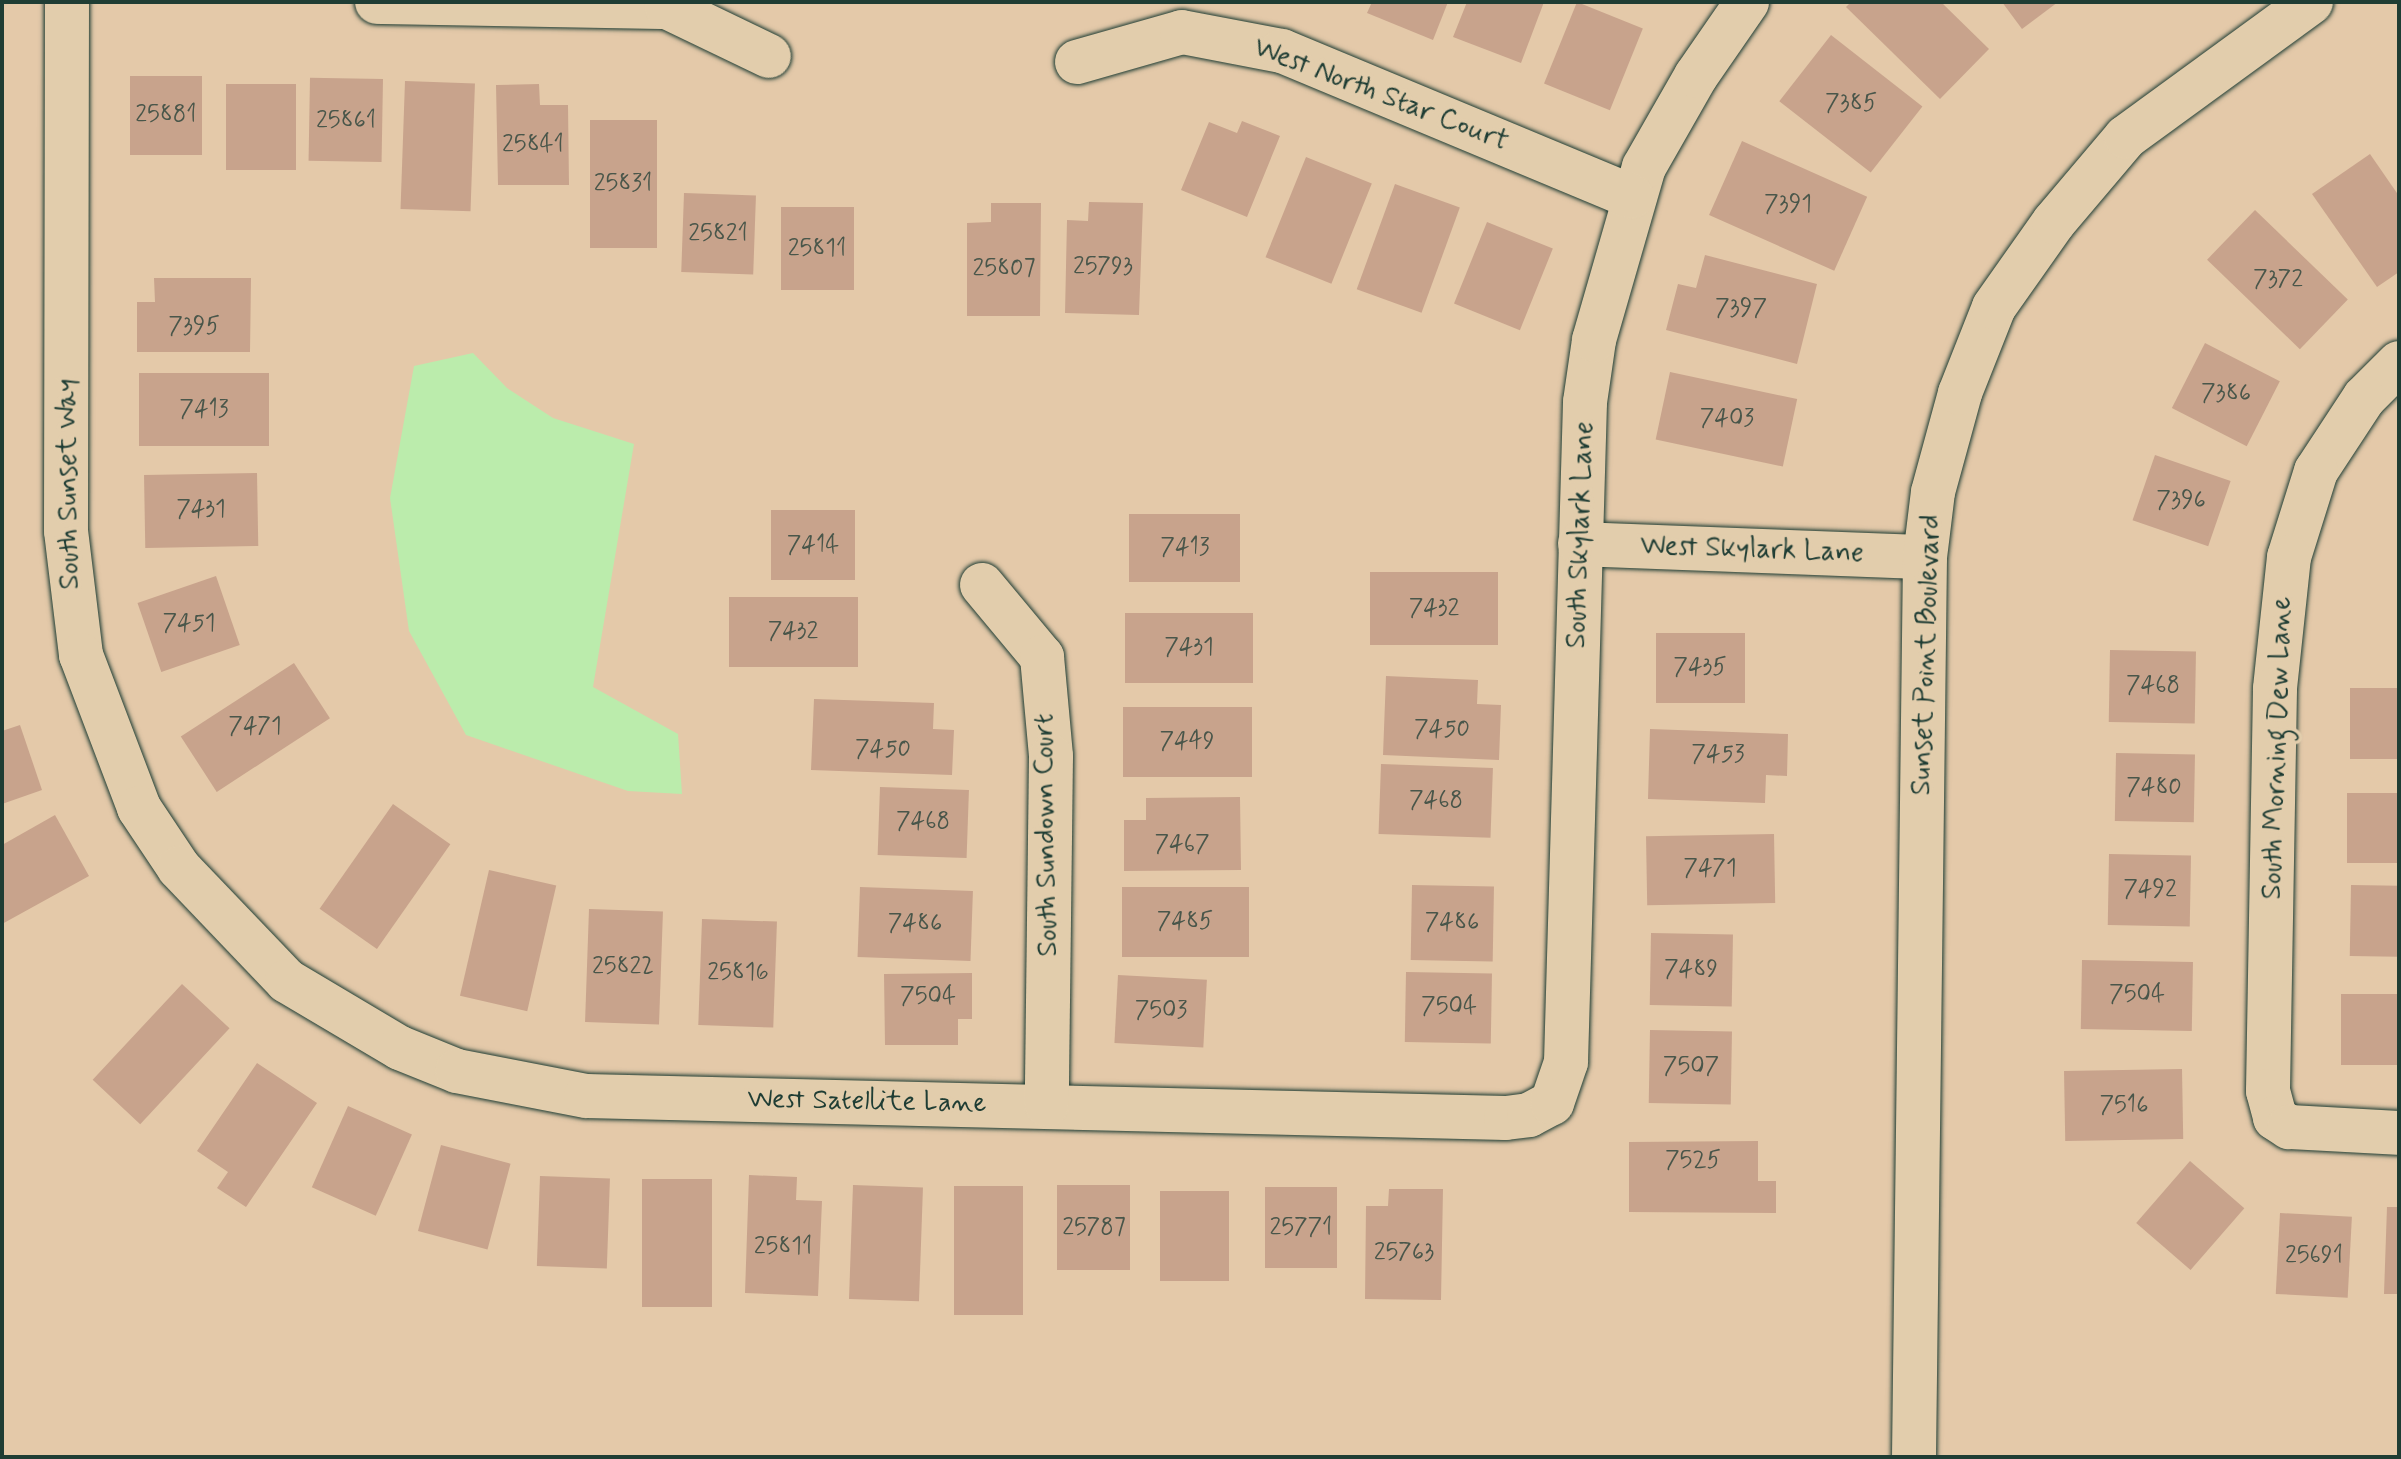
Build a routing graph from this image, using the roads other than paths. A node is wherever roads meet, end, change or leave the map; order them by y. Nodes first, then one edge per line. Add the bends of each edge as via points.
1 (67, 2) edge
2 (377, 2) edge
3 (1747, 2) edge
4 (2311, 2) edge
5 (769, 56) dead end
6 (1077, 62) dead end
7 (1632, 197) junction
8 (2399, 363) edge
9 (1580, 544) junction
10 (1925, 557) junction
11 (982, 585) dead end
12 (228, 924) joint
13 (1552, 1103) joint
14 (1047, 1105) junction
15 (2399, 1133) edge
16 (1914, 1457) edge

1 - 12 street, South Sunset Way via 66,531 81,655 139,808 179,868
2 - 5 street via 667,7
3 - 7 street, South Skylark Lane via 1696,76
4 - 10 street, Sunset Point Boulevard via 2126,137 2028,258 1994,307 1960,393 1933,492
6 - 7 street, West North Star Court via 1182,32 1282,51
7 - 9 street, South Skylark Lane via 1594,340 1585,402
8 - 15 street, South Morning Dew Lane via 2364,398 2316,471 2289,557 2279,618 2268,1091 2275,1118 2305,1131
9 - 10 street, West Skylark Lane
9 - 13 street, South Skylark Lane via 1569,1030 1566,1062
10 - 16 street, Sunset Point Boulevard
11 - 14 street, South Sundown Court via 1042,657 1051,756
12 - 14 street, West Satellite Lane via 287,981 343,1017 457,1071 523,1088 586,1096
13 - 14 street, West Satellite Lane via 1529,1115 1506,1118

